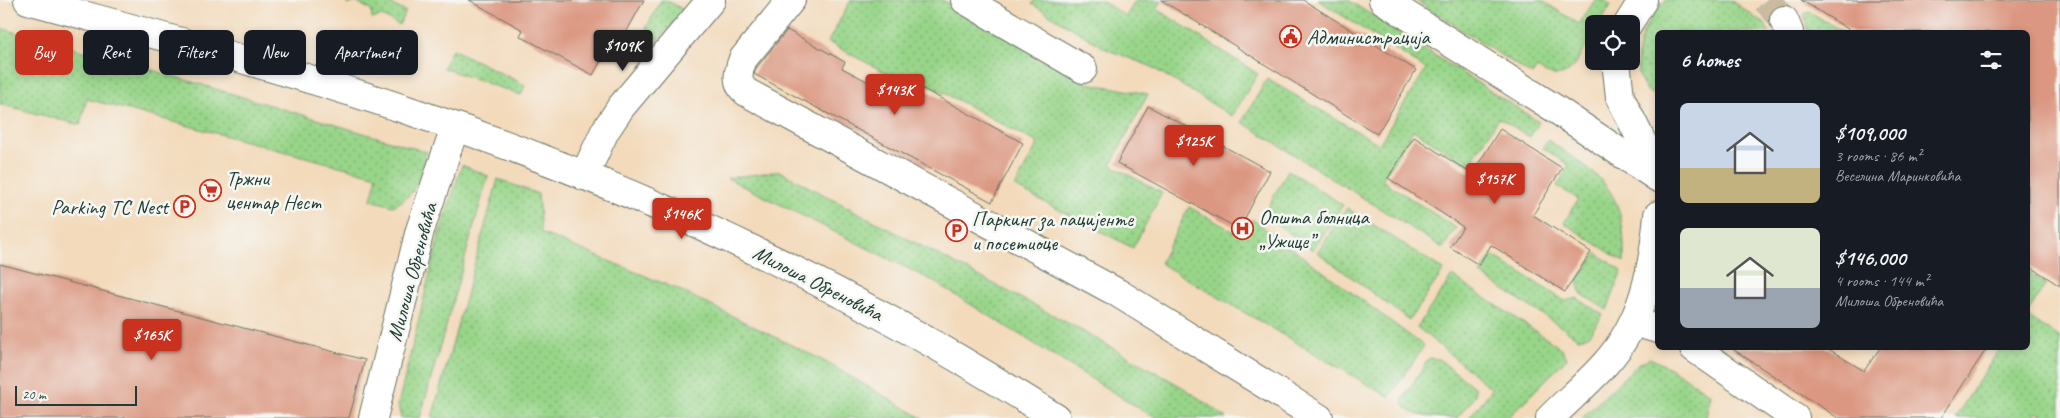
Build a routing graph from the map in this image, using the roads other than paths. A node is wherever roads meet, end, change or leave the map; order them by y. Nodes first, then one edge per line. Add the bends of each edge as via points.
1 (711, 0) edge
2 (791, 0) edge
3 (965, 0) edge
4 (1383, 0) edge
5 (1643, 0) edge
6 (37, 1) edge
7 (1634, 15) edge
8 (1083, 69) dead end
9 (1617, 70) edge
10 (455, 127) junction
11 (1655, 168) edge
12 (584, 176) junction
13 (1655, 176) edge
14 (1655, 246) edge
15 (1645, 326) edge
16 (1697, 350) edge
17 (373, 418) edge
18 (1056, 418) edge
19 (1319, 418) edge
20 (1550, 418) edge
21 (1795, 418) edge

1 - 12 street via 620,107
2 - 19 street via 743,60 739,69 740,88 1118,293
3 - 8 street
4 - 13 street
5 - 7 street
6 - 10 street, Милоша Обреновића
9 - 11 street via 1620,97 1628,118
10 - 12 street, Милоша Обреновића
10 - 17 street, Милоша Обреновића via 420,230
12 - 18 street, Милоша Обреновића via 685,218 857,301 933,342
14 - 15 street
15 - 20 street via 1624,338 1605,364
16 - 21 street

